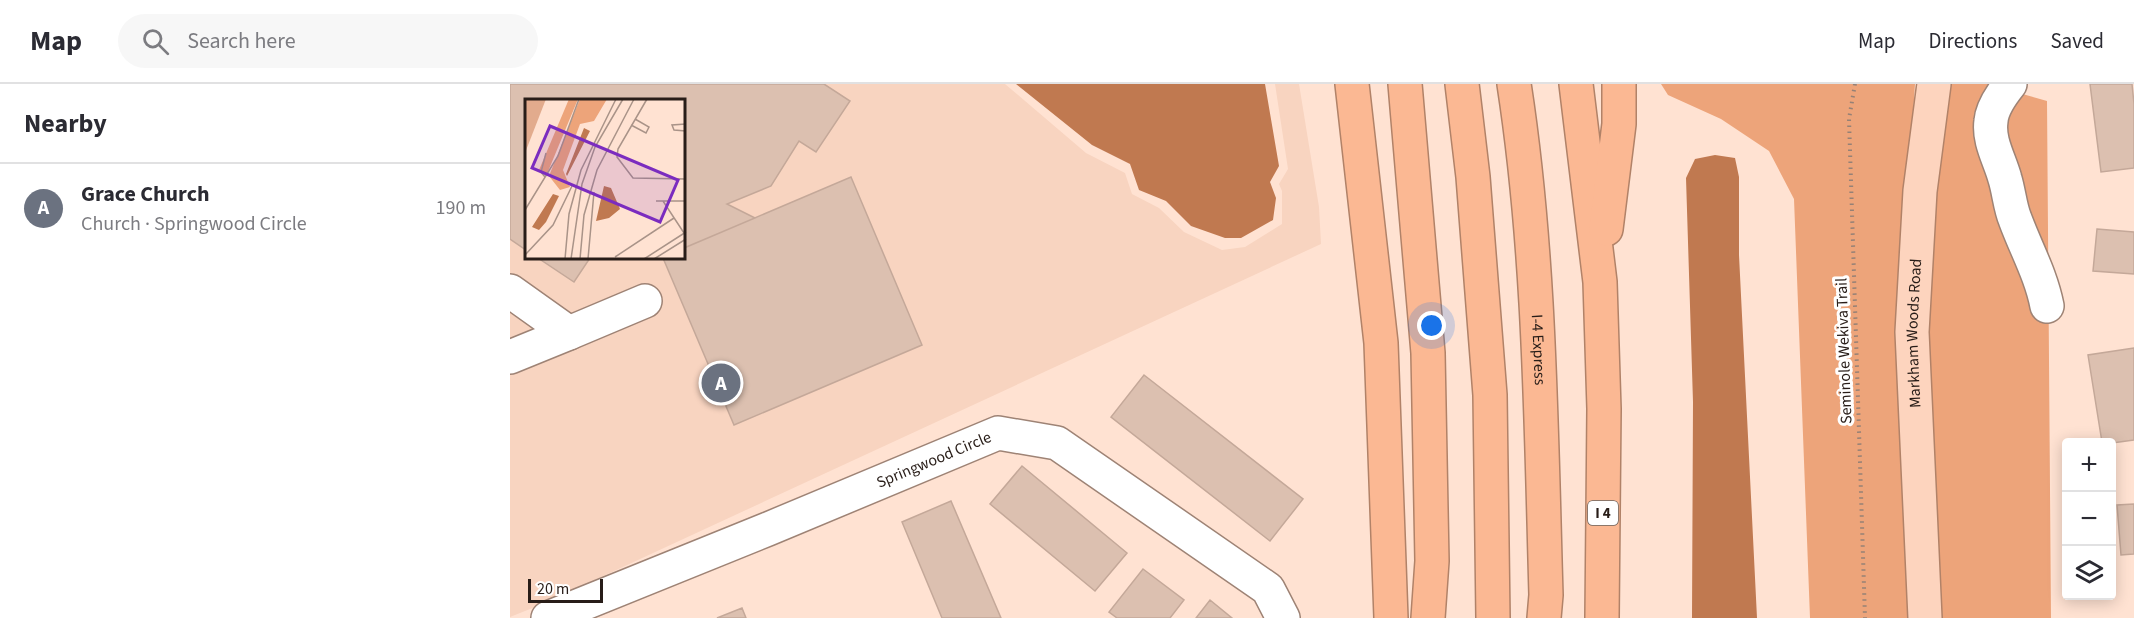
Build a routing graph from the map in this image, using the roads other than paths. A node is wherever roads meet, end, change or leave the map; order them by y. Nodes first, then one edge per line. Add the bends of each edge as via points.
1 (1352, 84) edge
2 (1406, 84) edge
3 (1462, 84) edge
4 (1514, 84) edge
5 (1576, 84) edge
6 (1619, 84) edge
7 (1934, 84) edge
8 (2010, 84) edge
9 (1600, 282) junction
10 (510, 291) edge
11 (645, 301) dead end
12 (2047, 306) dead end
13 (569, 333) junction
14 (510, 357) edge
15 (548, 618) edge
16 (1283, 618) edge
17 (1391, 618) edge
18 (1428, 618) edge
19 (1493, 618) edge
20 (1544, 618) edge
21 (1602, 618) edge
22 (1925, 618) edge

1 - 17 highway via 1381,343
2 - 18 highway via 1428,353 1432,561
3 - 19 highway via 1490,395
4 - 20 highway, I-4 Express via 1523,141 1539,354
5 - 9 highway, I 4
6 - 9 highway via 1619,124
7 - 22 main road, Markham Woods Road via 1920,191 1912,332
8 - 12 street via 1991,120 1992,140 2014,217
9 - 21 highway, I 4 via 1604,409
10 - 13 street
11 - 13 street
13 - 14 street
15 - 16 street, Springwood Circle via 998,433 1057,443 1268,589

